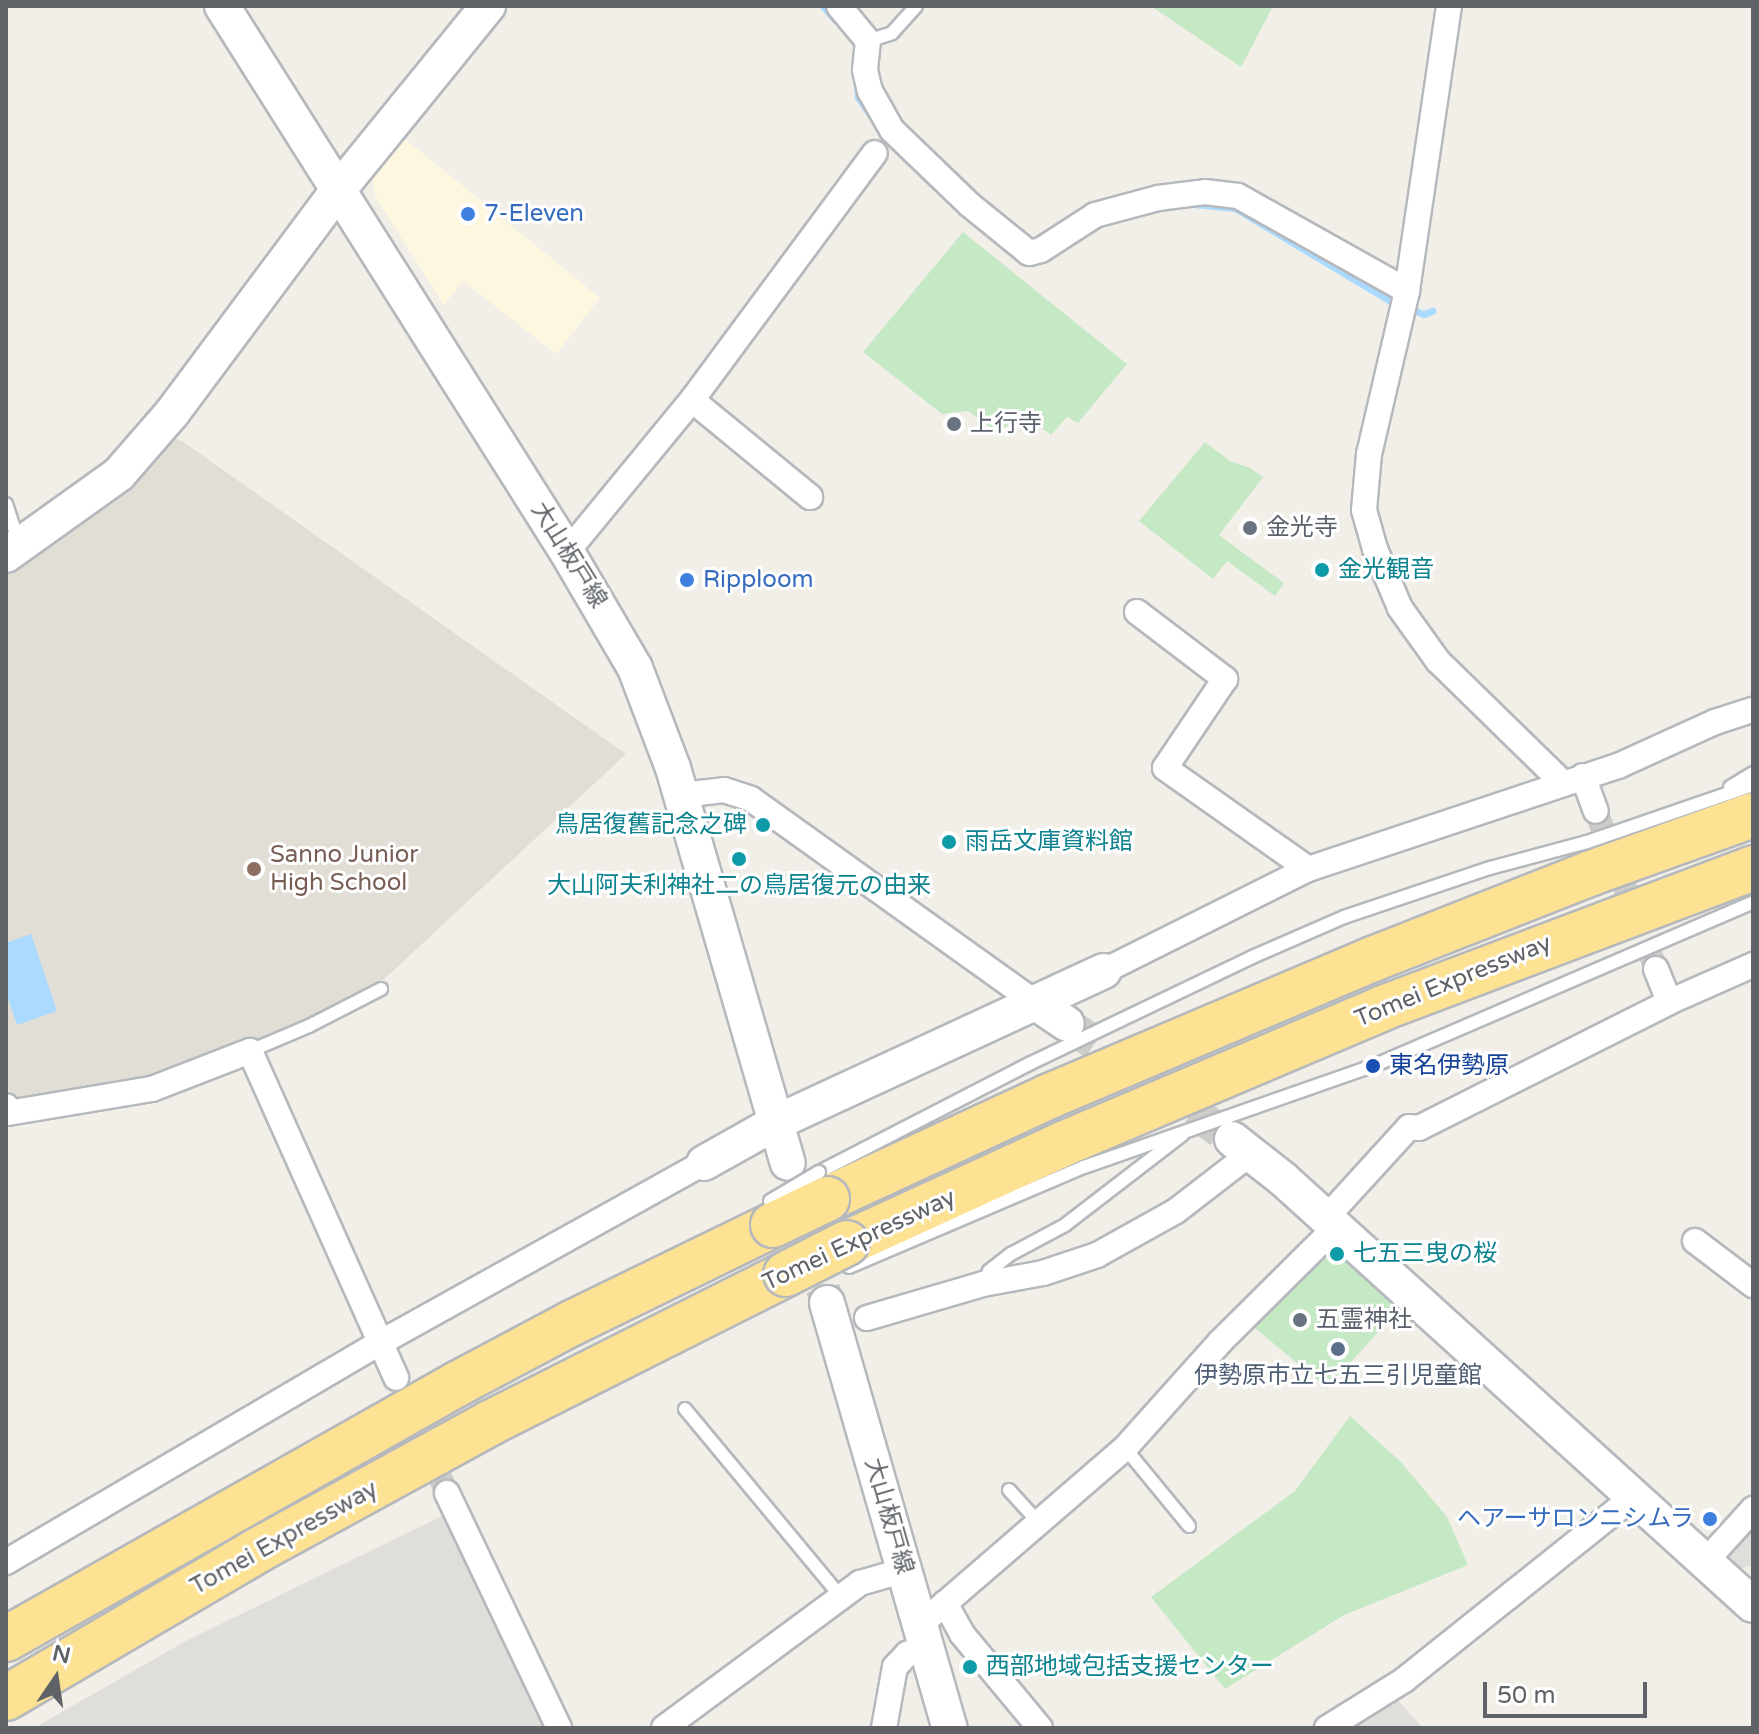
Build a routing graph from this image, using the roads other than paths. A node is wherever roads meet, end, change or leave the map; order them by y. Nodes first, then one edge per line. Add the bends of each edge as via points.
1 (222, 6) edge
2 (488, 6) edge
3 (839, 6) edge
4 (916, 6) edge
5 (1449, 6) edge
6 (868, 41) junction
7 (885, 139) junction
8 (340, 188) junction
9 (1405, 302) junction
10 (692, 400) junction
11 (810, 497) dead end
12 (6, 504) edge
13 (13, 550) edge
14 (567, 552) junction
15 (1137, 612) dead end
16 (1753, 710) edge
17 (1753, 773) edge
18 (1572, 779) junction
19 (1753, 785) edge
20 (681, 795) junction
21 (1710, 799) junction
22 (1596, 811) tunnel mouth
23 (1753, 815) edge
24 (1753, 868) edge
25 (1308, 869) junction
26 (1753, 902) edge
27 (1753, 965) edge
28 (1656, 969) tunnel mouth
29 (1104, 971) joint
30 (381, 989) dead end
31 (1669, 1002) junction
32 (1036, 1003) junction
33 (1067, 1024) tunnel mouth
34 (250, 1051) junction
35 (6, 1106) edge
36 (777, 1122) junction
37 (1190, 1128) junction
38 (1241, 1146) joint
39 (704, 1163) joint
40 (811, 1178) junction
41 (1331, 1223) junction
42 (1695, 1241) dead end
43 (691, 1250) dead end
44 (840, 1271) junction
45 (983, 1284) junction
46 (1753, 1285) edge
47 (867, 1318) dead end
48 (572, 1323) junction
49 (706, 1330) dead end
50 (380, 1343) junction
51 (579, 1376) junction
52 (396, 1378) tunnel mouth
53 (685, 1409) dead end
54 (1125, 1448) junction
55 (1009, 1490) dead end
56 (447, 1493) tunnel mouth
57 (1633, 1497) junction
58 (1753, 1509) edge
59 (1039, 1524) junction
60 (1189, 1526) dead end
61 (6, 1562) edge
62 (1705, 1562) junction
63 (905, 1570) junction
64 (841, 1597) junction
65 (1753, 1605) edge
66 (931, 1625) junction
67 (6, 1639) edge
68 (6, 1698) edge
69 (559, 1728) edge
70 (664, 1728) edge
71 (884, 1728) edge
72 (950, 1728) edge
73 (1040, 1728) edge
74 (1327, 1728) edge

1 - 8 street, 大山板戸線
2 - 8 street
3 - 6 street
4 - 6 lane via 892,33
5 - 9 street
6 - 7 street via 865,70
7 - 9 street via 1029,253 1095,215 1158,198 1205,192 1238,196
7 - 10 street
8 - 13 street via 172,413 119,474
8 - 14 street, 大山板戸線
9 - 18 street via 1365,482 1364,510 1375,549 1400,608 1438,661
10 - 11 street
10 - 14 street
12 - 13 lane
14 - 20 street, 大山板戸線 via 635,668
15 - 25 street via 1225,679 1165,768
16 - 18 street via 1618,766
17 - 21 lane
18 - 22 street
18 - 25 street
19 - 21 lane
20 - 32 street via 724,790 751,799
20 - 36 street, 大山板戸線
21 - 40 lane via 1344,917 1031,1063
23 - 40 highway, Tomei Expressway via 1373,959 1050,1096
24 - 44 highway, Tomei Expressway via 1369,1014 1077,1138
25 - 29 street
26 - 37 lane via 1373,1066
27 - 31 street
28 - 31 street
29 - 32 street
30 - 34 lane
31 - 41 street via 1419,1128 1409,1127
32 - 33 street
32 - 36 street
34 - 35 street via 152,1089 8,1113
34 - 50 street
36 - 39 street
36 - 40 street, 大山板戸線
37 - 44 lane
37 - 45 lane via 1065,1225 1011,1254 989,1271
38 - 41 street
38 - 45 street via 1176,1211 1097,1255 1043,1273
39 - 50 street
40 - 48 highway, Tomei Expressway, bridge via 766,1212
41 - 54 street
41 - 57 street
42 - 46 street
43 - 48 lane
44 - 51 highway, Tomei Expressway, bridge via 786,1274
44 - 63 street, 大山板戸線
45 - 47 street
48 - 67 highway, Tomei Expressway
49 - 51 lane
50 - 52 street
50 - 61 street
51 - 68 highway, Tomei Expressway via 260,1549
53 - 64 lane
54 - 59 street
54 - 60 lane
55 - 59 lane
56 - 69 street
57 - 62 street
57 - 74 street via 1404,1680
58 - 62 street
59 - 66 street
62 - 65 street
63 - 64 street via 860,1583
63 - 66 street, 大山板戸線
64 - 70 street
66 - 71 street via 895,1667
66 - 72 street, 大山板戸線
66 - 73 street via 962,1634

